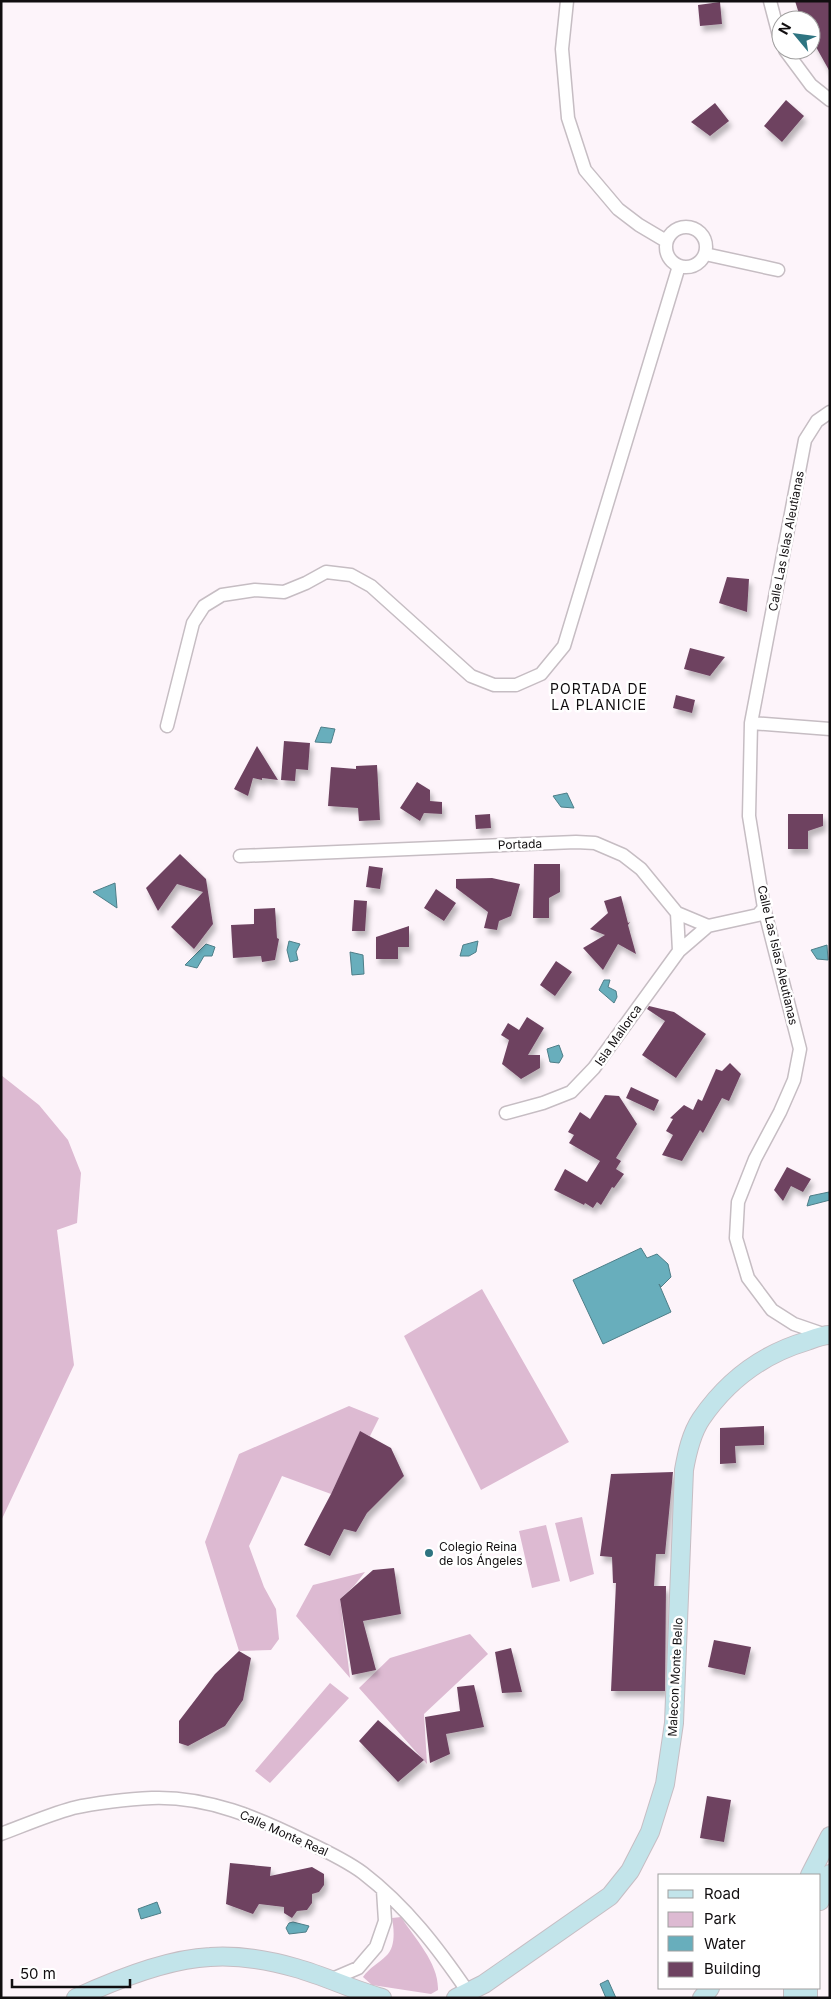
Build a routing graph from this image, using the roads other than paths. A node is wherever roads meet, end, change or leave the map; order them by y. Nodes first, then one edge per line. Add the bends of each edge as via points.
1 (568, 1) edge
2 (792, 60) edge
3 (830, 100) edge
4 (666, 242) junction
5 (705, 254) junction
6 (679, 266) junction
7 (778, 270) dead end
8 (830, 412) edge
9 (751, 723) junction
10 (167, 726) dead end
11 (830, 729) edge
12 (240, 856) dead end
13 (764, 908) junction
14 (677, 913) junction
15 (708, 926) junction
16 (679, 951) junction
17 (506, 1113) dead end
18 (828, 1335) edge
19 (1, 1834) edge
20 (828, 1842) edge
21 (803, 1874) edge
22 (811, 1874) edge
23 (830, 1874) edge
24 (383, 1890) junction
25 (821, 1898) edge
26 (330, 1980) junction
27 (462, 1995) edge
28 (76, 1998) edge
29 (382, 1998) edge

1 - 4 street via 562,49 568,118 586,170 618,209
2 - 3 street via 811,85
4 - 5 street via 673,230 692,227 703,235 707,248
4 - 6 street via 668,257
5 - 6 street via 692,267
5 - 7 street
6 - 10 street via 564,646 541,674 516,685 494,685 471,676 371,586 351,575 326,572 284,592 255,590 222,595 204,606 193,623
8 - 9 street, Calle Las Islas Aleutianas via 817,421 805,440
9 - 11 street
9 - 13 street, Calle Las Islas Aleutianas via 749,816
12 - 14 street, Portada via 594,843 623,855 641,869
13 - 15 street via 758,915
13 - 18 street, Calle Las Islas Aleutianas via 800,1049 794,1080 738,1202 736,1238 748,1278 772,1310 794,1324
14 - 15 street, Portada
14 - 16 street
15 - 16 street, Isla Mallorca
16 - 17 street, Isla Mallorca via 594,1068 571,1092
18 - 27 street, Malecon Monte Bello via 784,1347 748,1368 700,1420 689,1445 684,1470 674,1722 665,1784 650,1832 630,1872 610,1896 484,1984
19 - 24 street, Calle Monte Real via 74,1808 153,1798 200,1802 237,1812 323,1849 362,1872
20 - 21 street
20 - 22 street
23 - 25 street
24 - 26 street via 385,1921 376,1946 358,1968
24 - 27 street, Calle Monte Real via 444,1956
26 - 28 street via 296,1968 250,1958 209,1957 157,1968
26 - 29 street

